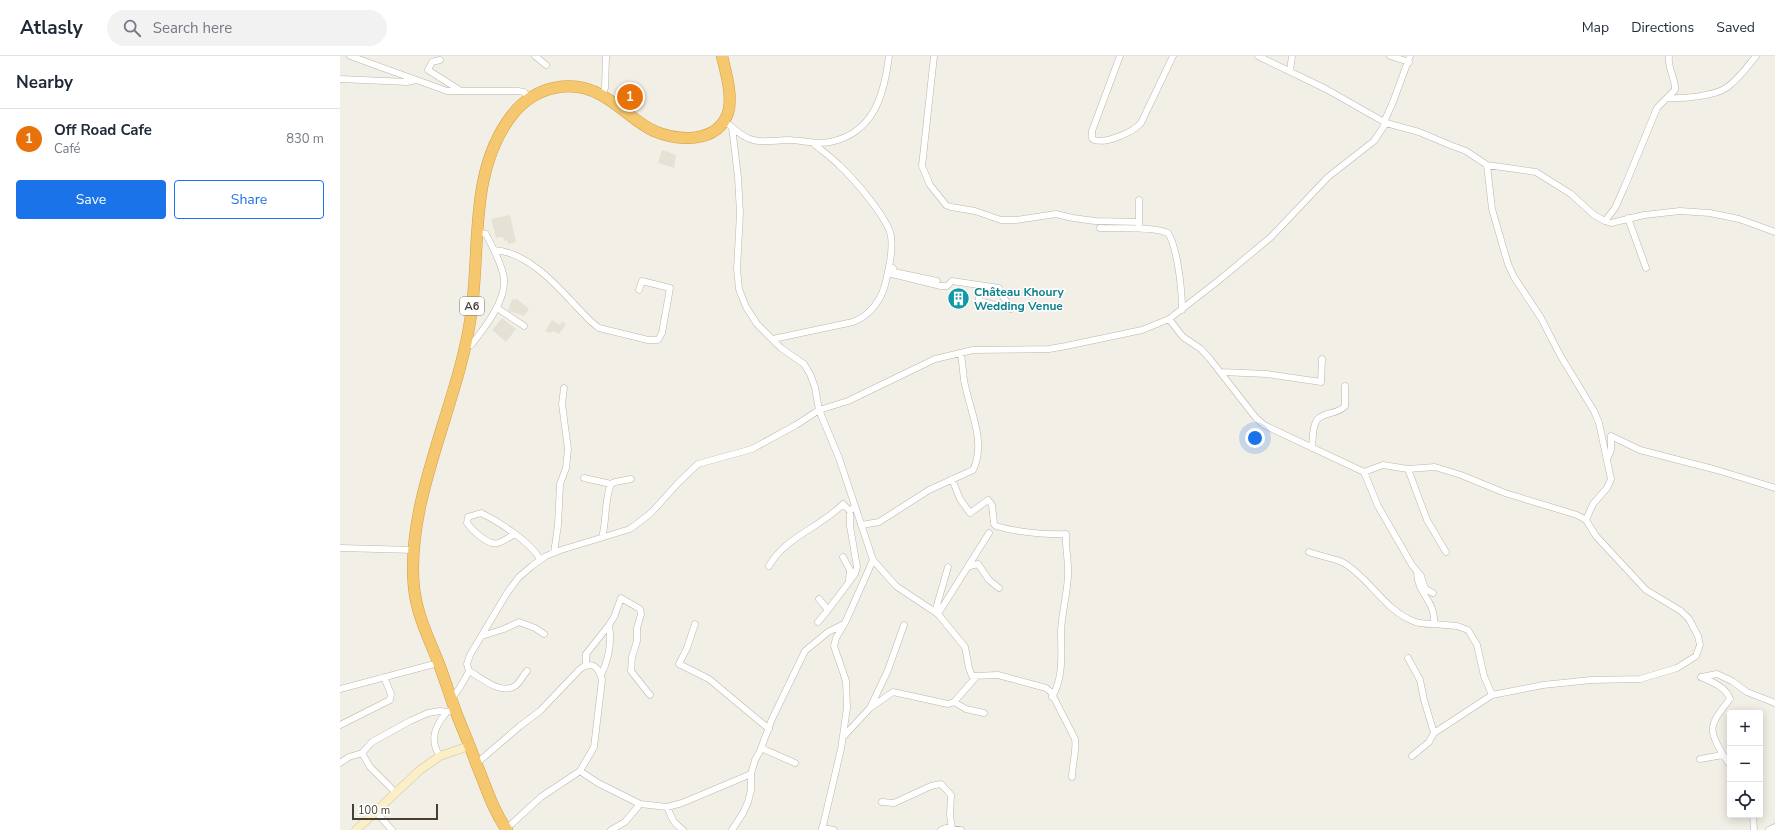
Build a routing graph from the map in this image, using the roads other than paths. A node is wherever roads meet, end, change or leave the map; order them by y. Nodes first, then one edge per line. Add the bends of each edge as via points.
1 (350, 56) edge
2 (535, 56) edge
3 (606, 56) edge
4 (722, 56) edge
5 (888, 56) edge
6 (934, 56) edge
7 (1120, 56) edge
8 (1173, 56) edge
9 (1258, 56) edge
10 (1292, 56) edge
11 (1390, 56) edge
12 (1669, 56) edge
13 (1756, 56) edge
14 (1410, 59) edge
15 (440, 60) dead end
16 (546, 65) dead end
17 (1290, 72) junction
18 (340, 80) edge
19 (416, 80) junction
20 (461, 91) junction
21 (602, 96) junction
22 (529, 98) junction
23 (1668, 98) junction
24 (1385, 122) junction
25 (728, 124) junction
26 (813, 143) junction
27 (1487, 165) junction
28 (1139, 200) dead end
29 (1628, 218) junction
30 (1605, 222) junction
31 (1139, 226) junction
32 (1100, 228) dead end
33 (477, 232) junction
34 (1775, 232) edge
35 (494, 250) junction
36 (890, 261) junction
37 (1646, 268) dead end
38 (888, 273) junction
39 (937, 281) dead end
40 (979, 286) junction
41 (639, 290) dead end
42 (497, 308) junction
43 (1182, 310) junction
44 (1169, 319) junction
45 (524, 326) dead end
46 (772, 339) junction
47 (466, 346) junction
48 (962, 353) junction
49 (1322, 359) dead end
50 (1221, 372) junction
51 (1345, 386) dead end
52 (564, 388) dead end
53 (819, 410) junction
54 (1312, 448) junction
55 (1608, 457) junction
56 (1408, 469) junction
57 (1364, 472) junction
58 (584, 478) dead end
59 (631, 479) dead end
60 (952, 479) junction
61 (611, 484) junction
62 (1775, 488) edge
63 (855, 506) junction
64 (850, 511) junction
65 (1586, 520) junction
66 (861, 525) junction
67 (989, 533) dead end
68 (515, 534) junction
69 (602, 537) junction
70 (340, 548) edge
71 (414, 550) junction
72 (1309, 552) dead end
73 (1446, 552) dead end
74 (554, 553) junction
75 (843, 557) dead end
76 (540, 559) junction
77 (873, 560) junction
78 (769, 566) dead end
79 (970, 566) junction
80 (948, 567) dead end
81 (1417, 572) junction
82 (850, 581) junction
83 (999, 588) dead end
84 (1433, 593) dead end
85 (819, 599) dead end
86 (828, 610) junction
87 (937, 613) junction
88 (818, 622) dead end
89 (845, 623) junction
90 (695, 624) dead end
91 (1434, 624) junction
92 (609, 625) junction
93 (904, 625) dead end
94 (544, 634) dead end
95 (482, 636) junction
96 (1408, 658) dead end
97 (438, 663) junction
98 (586, 665) junction
99 (469, 671) junction
100 (526, 671) dead end
101 (601, 675) junction
102 (976, 676) junction
103 (384, 677) junction
104 (340, 689) edge
105 (650, 695) dead end
106 (1492, 695) junction
107 (1052, 697) junction
108 (954, 702) junction
109 (1775, 703) edge
110 (451, 707) junction
111 (870, 708) junction
112 (984, 713) dead end
113 (340, 725) edge
114 (769, 729) junction
115 (1434, 733) junction
116 (844, 736) junction
117 (469, 746) junction
118 (761, 748) junction
119 (362, 753) junction
120 (1723, 755) junction
121 (440, 756) junction
122 (1412, 756) dead end
123 (1700, 759) dead end
124 (1727, 761) edge
125 (340, 763) edge
126 (477, 763) junction
127 (795, 763) dead end
128 (580, 771) junction
129 (751, 774) junction
130 (1072, 777) dead end
131 (395, 792) junction
132 (882, 802) dead end
133 (640, 804) junction
134 (667, 807) junction
135 (376, 812) junction
136 (1752, 818) edge
137 (1775, 827) edge
138 (822, 829) edge
139 (952, 829) junction
140 (356, 830) edge
141 (392, 830) edge
142 (506, 830) edge
143 (611, 830) edge
144 (683, 830) edge
145 (732, 830) edge
146 (834, 830) edge
147 (941, 830) edge
148 (961, 830) edge
149 (1754, 830) edge
150 (1768, 830) edge

1 - 19 street
2 - 16 street
3 - 21 street via 605,88
4 - 25 highway via 727,77
5 - 26 street via 880,100 863,125 843,138
6 - 31 street via 922,166 930,185 946,205 1001,220 1056,214
7 - 8 street via 1092,131 1094,140 1109,140 1135,130 1141,123
9 - 17 street
10 - 17 street
11 - 14 street
12 - 23 street via 1669,69 1675,88
13 - 23 street via 1740,76 1726,88 1713,93
14 - 24 street
15 - 20 street via 432,62 428,70
17 - 24 street
18 - 19 street
19 - 20 street via 446,91
20 - 22 street via 518,91 524,92
21 - 22 highway, A6 via 590,90 569,86 547,90
21 - 25 highway, A6 via 646,126 673,137 700,137
22 - 33 highway, A6 via 511,116 491,154 482,187
23 - 30 street via 1657,108 1622,194
24 - 27 street via 1450,144
24 - 43 street via 1374,141 1328,177 1271,237
25 - 26 street via 741,136 757,142 802,140
25 - 46 street via 738,177 739,289 751,316
26 - 36 street via 840,165 880,214 891,236
27 - 30 street via 1536,172 1571,194
27 - 55 street via 1491,204 1508,264 1594,411
28 - 31 street
29 - 30 street via 1611,223
29 - 34 street via 1680,211 1710,213 1739,219
29 - 37 street
31 - 32 street
31 - 43 street via 1164,231 1170,237 1182,295
33 - 35 street via 486,234
33 - 47 highway, A6 via 474,296
35 - 41 street via 528,260 599,328 658,340 662,333 670,288 642,281
35 - 42 street via 504,280
36 - 38 street
36 - 39 street via 894,272
38 - 40 street via 941,286 947,286 952,281
38 - 46 street via 876,305 862,319
40 - 40 street via 1000,288 1001,296 1011,309 979,300
42 - 45 street
42 - 47 street via 472,345
43 - 44 street
44 - 48 street via 1142,330 1049,349 973,350
44 - 50 street via 1183,337 1201,349
46 - 53 street via 804,364 815,387
47 - 71 highway, A6 via 419,513
48 - 53 street via 935,359 848,401
48 - 60 street via 964,381 978,442 978,453 973,470
49 - 50 street via 1321,382 1266,374
50 - 54 street via 1260,422
51 - 54 street via 1345,406 1338,412 1316,420
52 - 74 street via 562,404 568,449 566,468 560,484
53 - 63 street
53 - 69 street via 796,426 752,449 698,464 641,522 630,529
54 - 57 street via 1356,466
55 - 62 street via 1611,436 1640,450
55 - 65 street via 1611,482 1593,504
56 - 57 street via 1382,465
56 - 65 street via 1435,467 1512,495 1577,514
56 - 73 street via 1427,520
57 - 81 street via 1382,513
58 - 61 street
59 - 61 street
60 - 66 street via 916,497 879,522
60 - 107 street via 960,499 970,513 988,500 992,505 996,526 1066,534 1068,574 1062,650 1058,686
61 - 69 street
63 - 64 street
63 - 66 street
64 - 78 street via 843,504 833,515 782,550
64 - 82 street via 857,568
65 - 106 street via 1596,536 1646,590 1681,611 1689,619 1700,645 1696,656 1677,668 1640,679 1591,680 1543,685
66 - 77 street
67 - 79 street
68 - 68 street via 481,513 468,517 467,523 470,527 492,543
68 - 76 street via 534,550
69 - 74 street
70 - 71 street
71 - 97 highway, A6 via 416,599 424,630
72 - 91 street via 1343,562 1394,610 1413,622
74 - 76 street
75 - 82 street via 850,570
76 - 95 street via 523,573 507,593
77 - 87 street via 896,586
77 - 89 street
79 - 83 street via 978,564 989,580
79 - 87 street
80 - 87 street
81 - 84 street via 1426,591
81 - 91 street via 1420,590 1435,613
82 - 86 street
85 - 86 street
86 - 88 street
87 - 102 street via 965,647 970,674
89 - 114 street via 824,635 805,651
89 - 116 street via 834,646 846,681
90 - 114 street via 679,664 709,679
91 - 106 street via 1458,626 1468,630 1477,646 1484,676
92 - 98 street via 586,654
92 - 101 street via 607,665
92 - 105 street via 621,598 640,609 631,671
93 - 111 street via 891,663
94 - 95 street via 519,622 504,630
95 - 99 street via 467,664
96 - 115 street via 1420,680
97 - 103 street
97 - 110 highway, A6
98 - 101 street via 595,667
98 - 126 street via 540,711
99 - 100 street via 493,686 503,689 514,686
99 - 110 street
101 - 128 street via 594,747
102 - 107 street via 998,675 1046,688
102 - 108 street
103 - 104 street
103 - 113 street via 391,694 390,700
106 - 115 street
107 - 130 street via 1076,744
108 - 111 street via 948,704 893,692
108 - 112 street via 966,709
109 - 120 street via 1747,692 1718,674 1702,677 1721,687 1729,695 1730,699 1712,728
110 - 117 highway, A6
110 - 119 street via 410,721 372,742
110 - 121 street via 436,729 434,740
111 - 116 street
114 - 118 street
115 - 122 street via 1429,742
116 - 138 street
117 - 121 street
117 - 126 highway, A6
118 - 127 street
118 - 129 street
119 - 125 street
119 - 131 street via 370,767
120 - 123 street
120 - 124 street
121 - 131 street
126 - 142 highway, A6 via 486,792
128 - 133 street
128 - 142 street via 541,797
129 - 134 street
129 - 145 street via 748,802
131 - 135 street
132 - 139 street via 894,804 931,786 941,784 951,795
133 - 134 street
133 - 143 street via 625,822
134 - 144 street via 671,819
135 - 140 street
135 - 141 street
136 - 149 street
137 - 150 street
138 - 146 street
139 - 147 street
139 - 148 street

